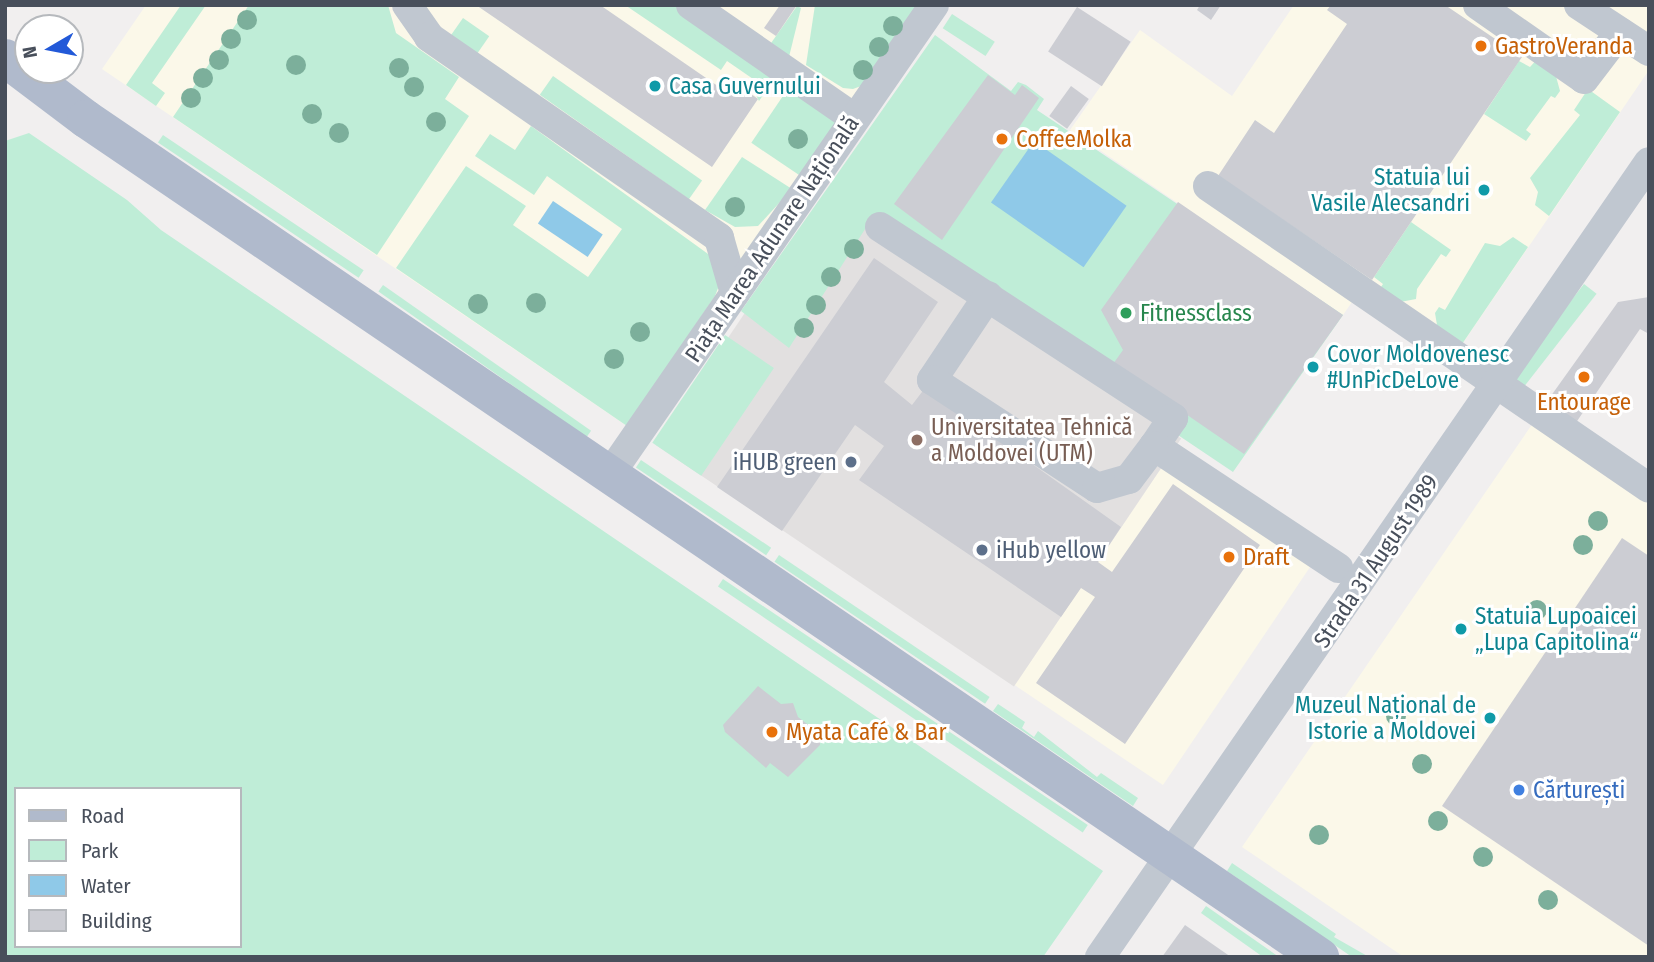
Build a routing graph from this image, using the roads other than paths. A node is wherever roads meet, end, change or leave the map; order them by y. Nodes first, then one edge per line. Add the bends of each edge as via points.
1 (407, 5) edge
2 (691, 5) edge
3 (934, 5) edge
4 (1478, 5) edge
5 (1579, 5) edge
6 (1620, 32) junction
7 (1649, 51) edge
8 (5, 58) edge
9 (854, 118) junction
10 (1649, 162) edge
11 (1208, 186) dead end
12 (880, 227) dead end
13 (777, 230) junction
14 (719, 238) junction
15 (735, 293) junction
16 (988, 296) junction
17 (1494, 385) junction
18 (1154, 446) junction
19 (610, 474) junction
20 (1649, 488) edge
21 (1338, 568) dead end
22 (1171, 853) junction
23 (1100, 957) edge
24 (1320, 957) edge

1 - 14 street via 429,37
2 - 9 street
3 - 9 street, Piața Marea Adunare Națională
4 - 6 street via 1584,79
5 - 6 street
6 - 7 street
8 - 19 main road via 86,119
9 - 13 street, Piața Marea Adunare Națională
10 - 17 street, Strada 31 August 1989
11 - 17 street
12 - 16 street
13 - 14 street
13 - 15 street, Piața Marea Adunare Națională
14 - 15 street
15 - 19 street, Piața Marea Adunare Națională
16 - 18 street via 1173,418
16 - 18 street via 932,380 1097,488 1129,479
17 - 20 street
17 - 22 street, Strada 31 August 1989
18 - 21 street
19 - 22 main road
22 - 23 street, Strada 31 August 1989
22 - 24 main road

